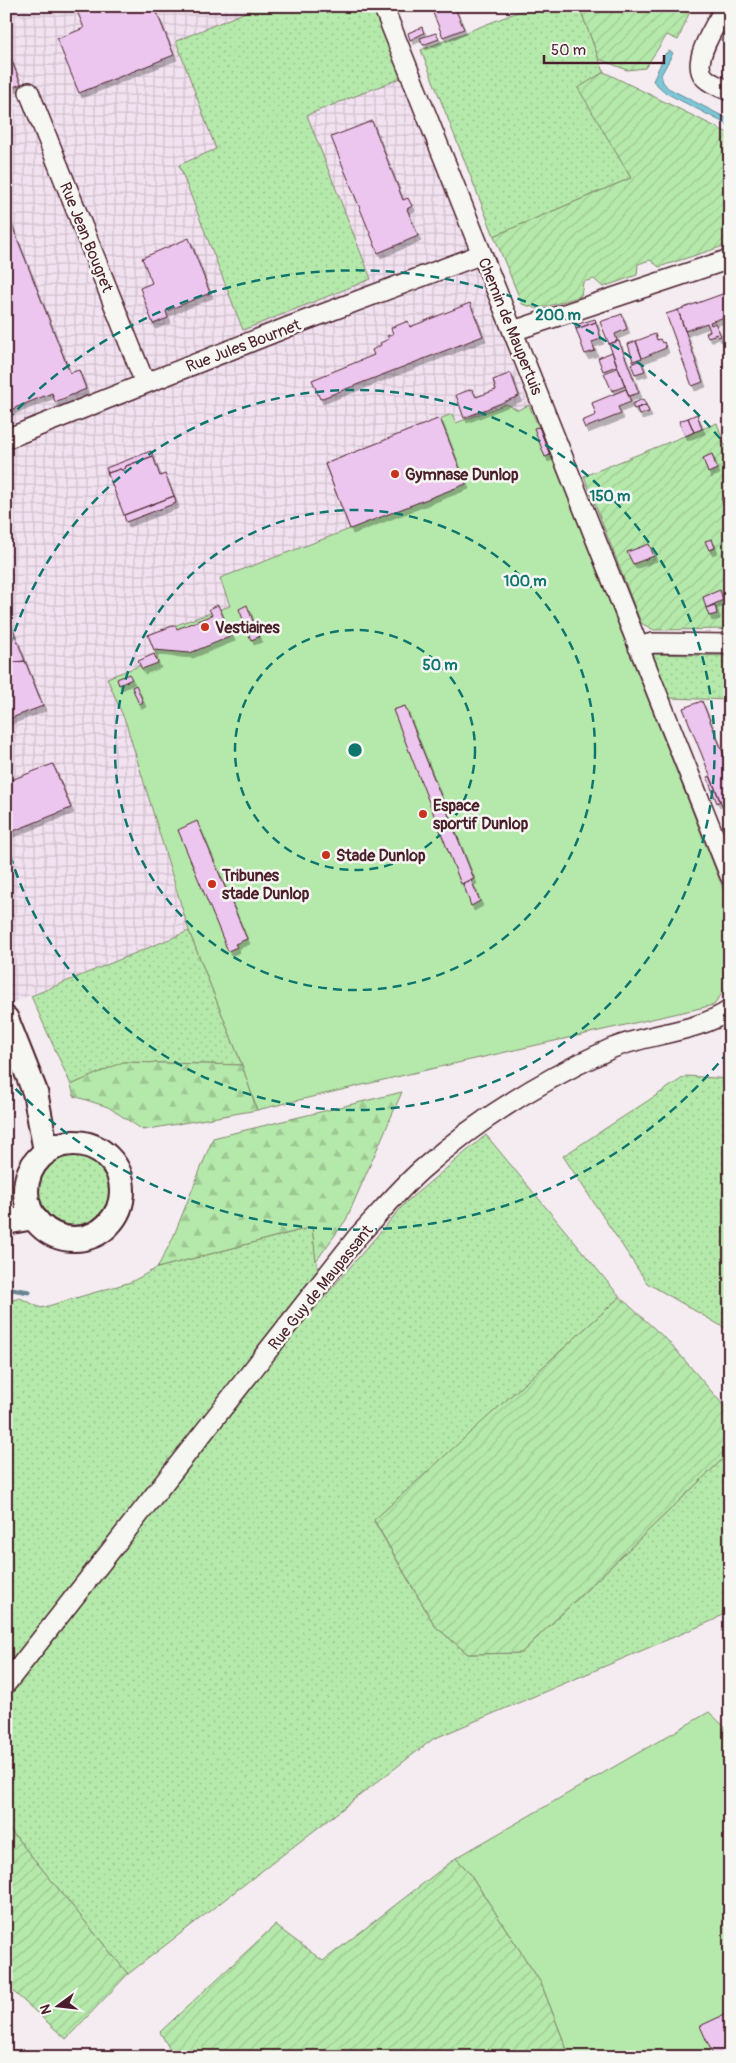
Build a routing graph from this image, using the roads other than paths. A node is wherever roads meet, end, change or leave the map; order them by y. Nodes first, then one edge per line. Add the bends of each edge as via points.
1 (383, 6) edge
2 (726, 6) edge
3 (730, 91) edge
4 (29, 92) dead end
5 (482, 254) junction
6 (730, 259) edge
7 (512, 331) junction
8 (145, 383) junction
9 (6, 438) edge
10 (730, 644) edge
11 (638, 646) junction
12 (730, 876) edge
13 (730, 1010) edge
14 (6, 1019) edge
15 (35, 1092) junction
16 (73, 1142) junction
17 (46, 1151) junction
18 (16, 1192) edge
19 (33, 1217) junction
20 (6, 1222) edge
21 (6, 1684) edge

1 - 5 street, Chemin de Maupertuis
2 - 3 street via 700,56 699,69 705,79
4 - 8 street, Rue Jean Bougret
5 - 7 street, Chemin de Maupertuis
5 - 8 street, Rue Jules Bournet
6 - 7 street
7 - 11 street, Chemin de Maupertuis
8 - 9 street, Rue Jules Bournet
10 - 11 street via 653,643
11 - 12 street, Chemin de Maupertuis
13 - 21 street, Rue Guy de Maupassant via 692,1026 610,1049 560,1073 481,1122 420,1172 357,1236
14 - 15 street
15 - 16 street
15 - 17 street
16 - 17 street via 59,1144
16 - 19 street via 90,1145 105,1153 116,1166 122,1181 122,1198 117,1214 107,1227 76,1240 59,1237 44,1229
17 - 18 street
18 - 19 street via 26,1199
19 - 20 street

